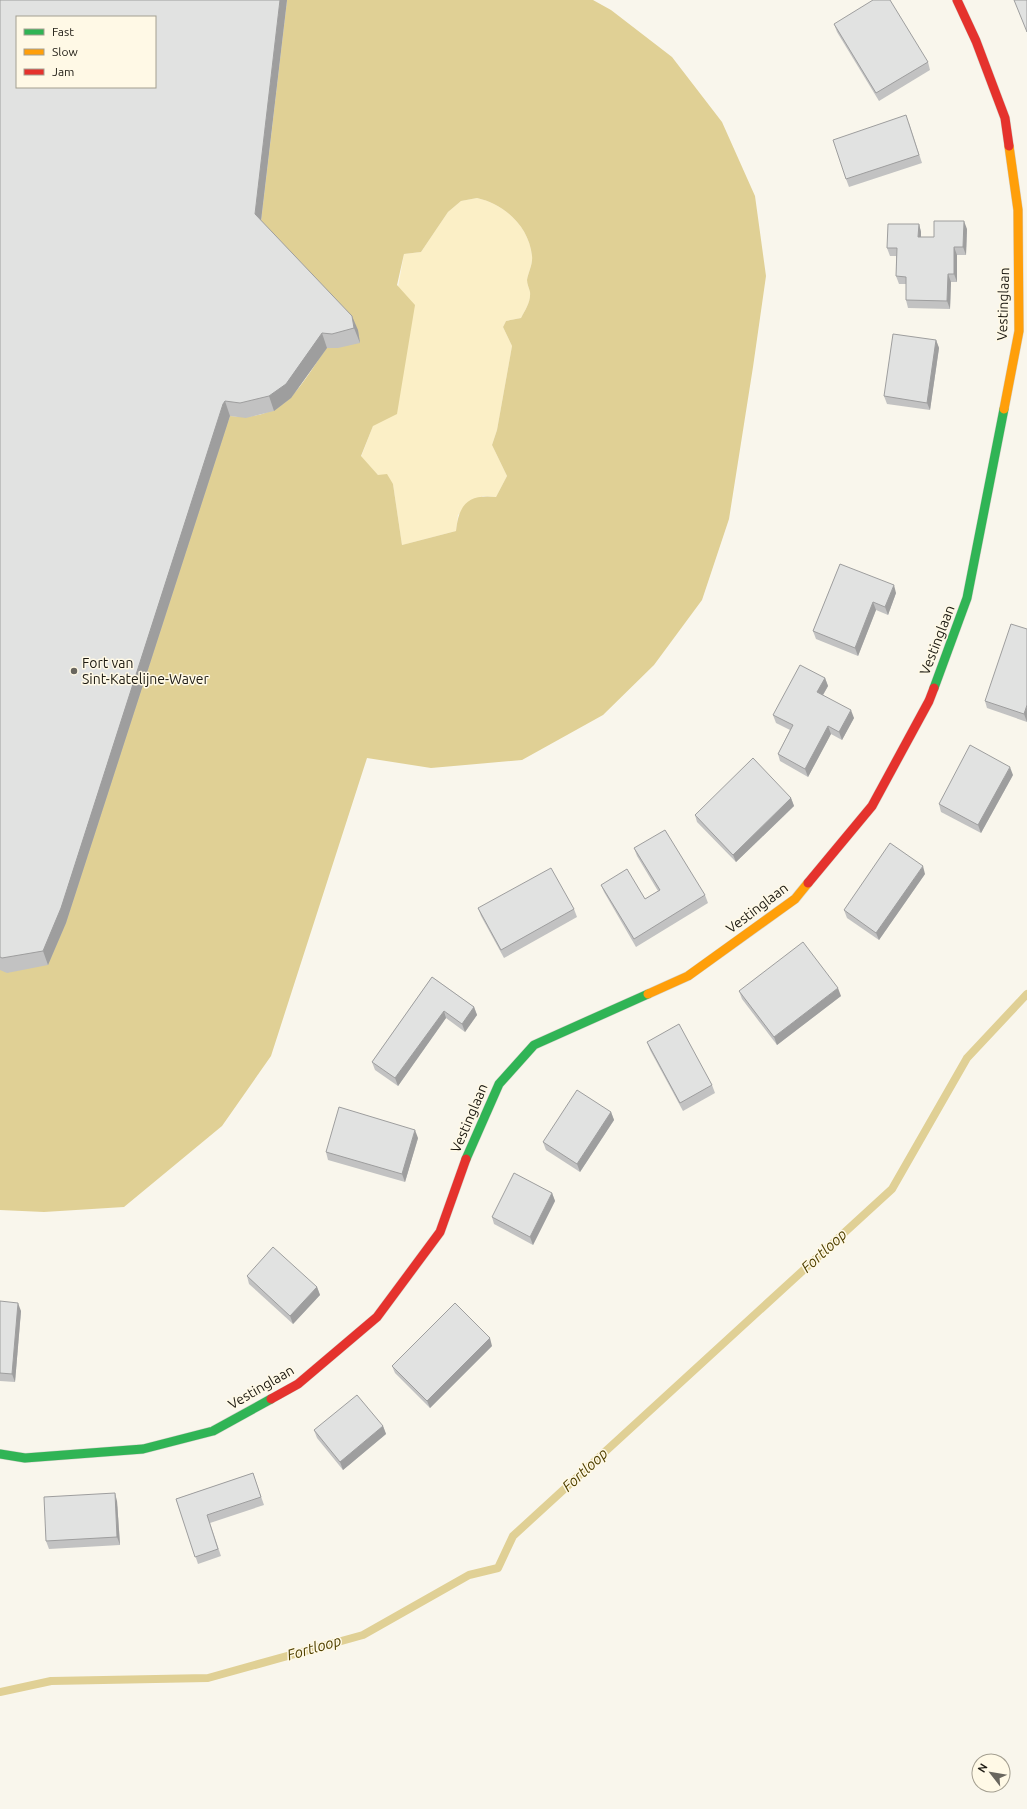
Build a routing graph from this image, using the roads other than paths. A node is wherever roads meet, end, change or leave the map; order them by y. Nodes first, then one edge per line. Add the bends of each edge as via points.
1 (957, 0) edge
2 (0, 1454) edge

1 - 2 street, Vestinglaan via 976,41 1005,118 1018,210 1019,331 967,598 929,701 872,806 796,899 688,976 534,1045 499,1084 470,1148 440,1232 377,1317 298,1384 213,1431 143,1448 25,1458

